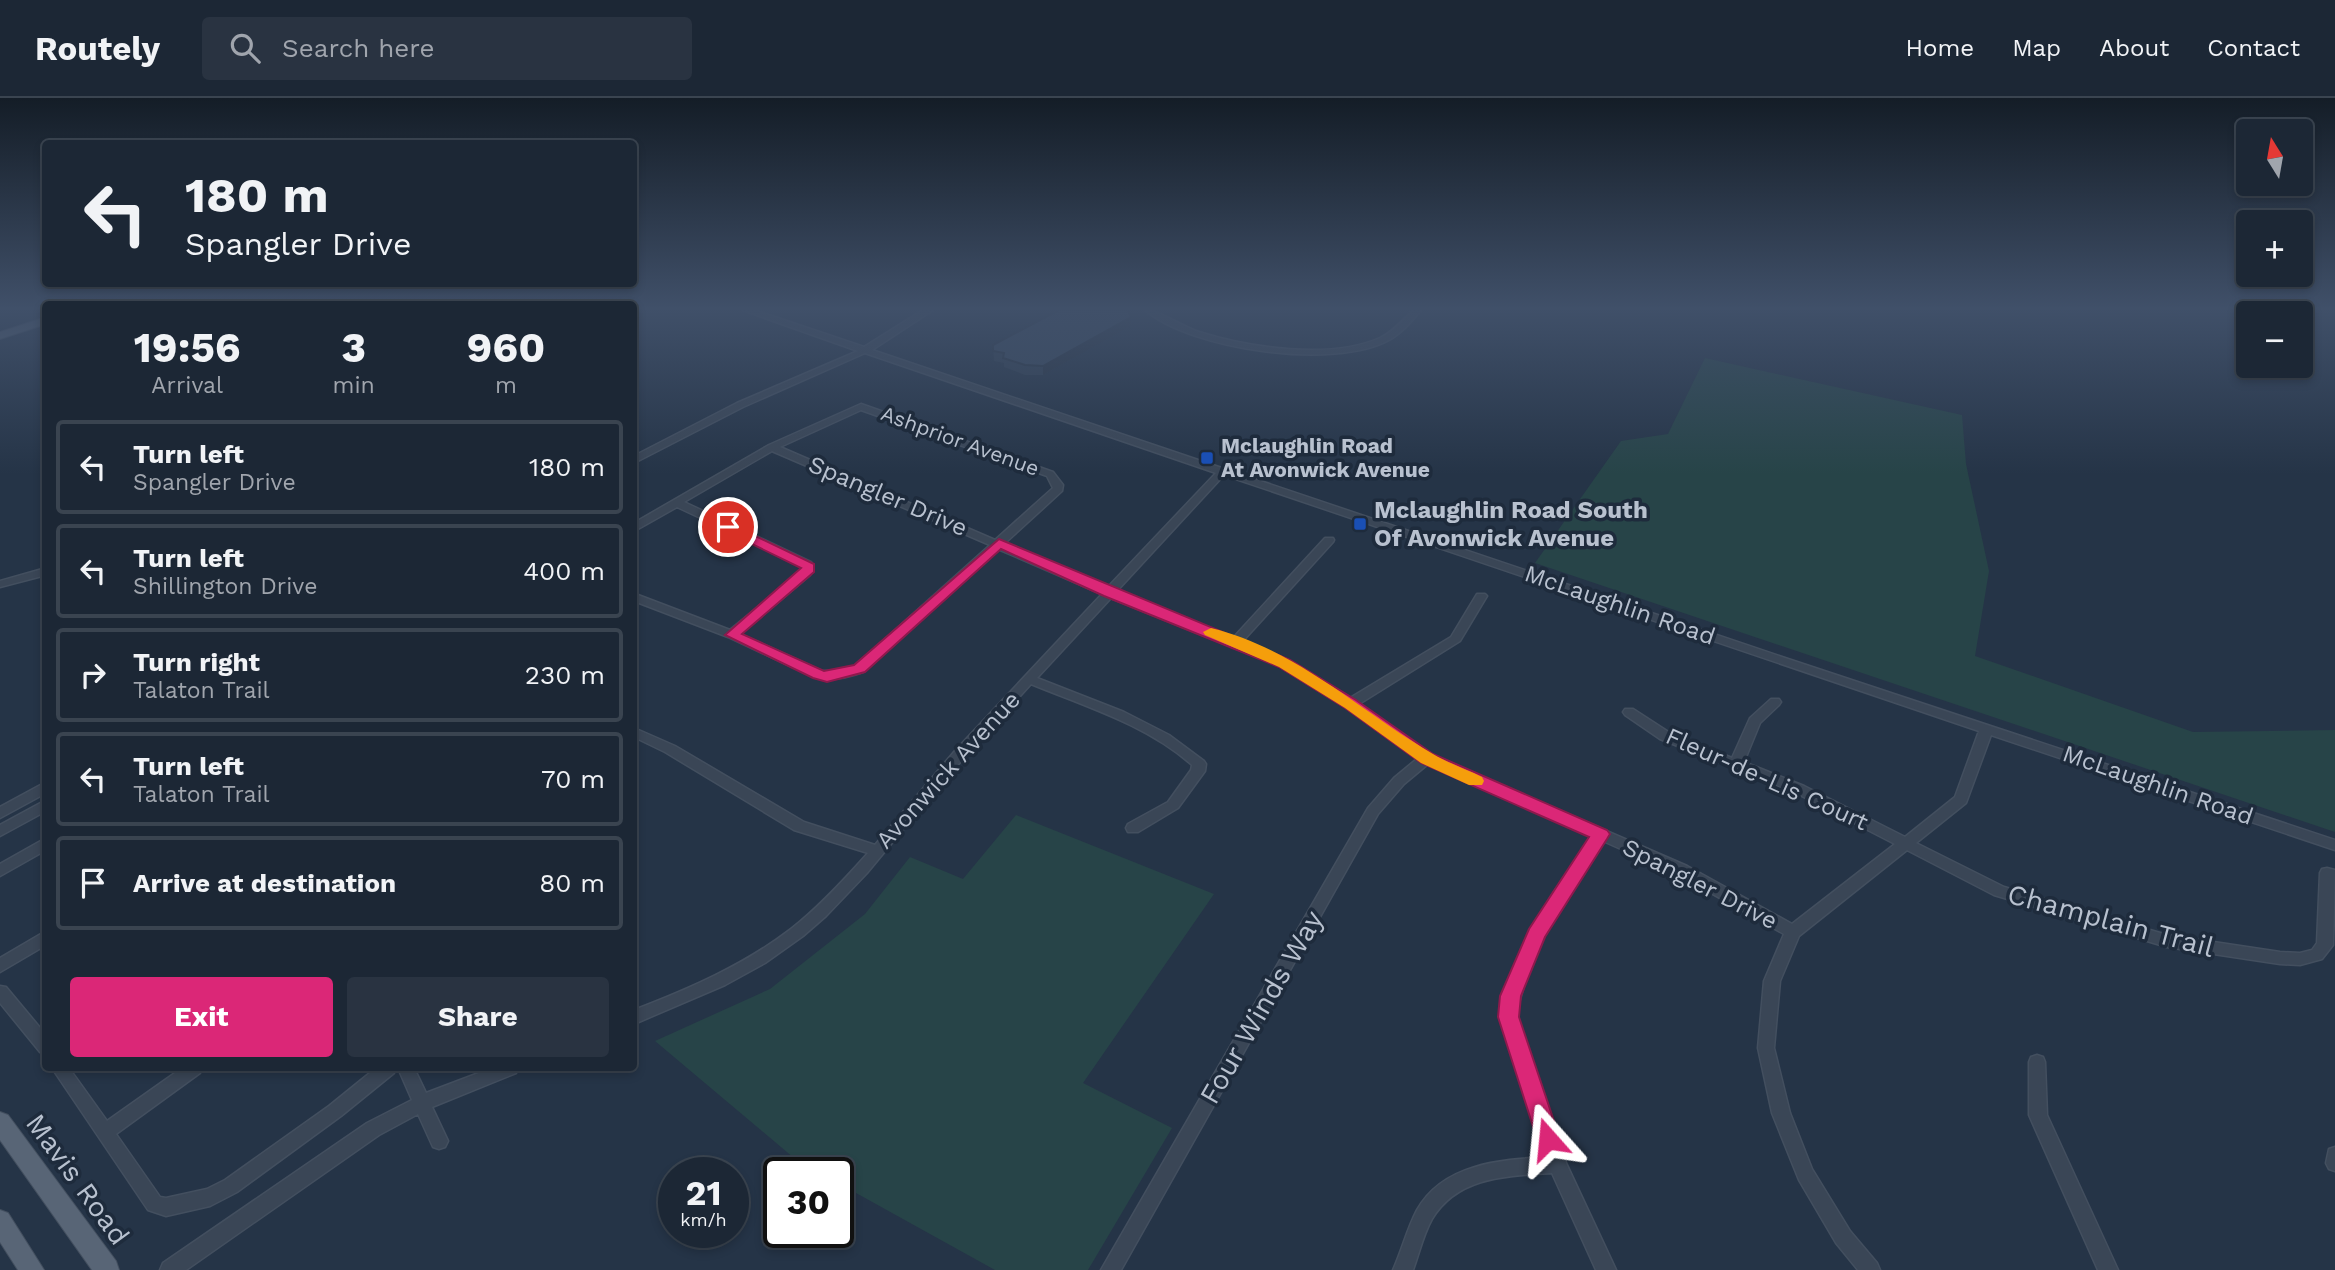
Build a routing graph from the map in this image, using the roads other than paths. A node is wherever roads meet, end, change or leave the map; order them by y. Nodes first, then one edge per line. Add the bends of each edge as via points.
1 (828, 365) edge
2 (910, 365) edge
3 (772, 447) junction
4 (637, 458) edge
5 (1223, 471) junction
6 (674, 502) junction
7 (637, 525) edge
8 (1329, 540) dead end
9 (999, 543) junction
10 (42, 572) edge
11 (0, 584) edge
12 (1109, 593) junction
13 (1481, 596) dead end
14 (637, 598) edge
15 (732, 635) junction
16 (1236, 642) junction
17 (1030, 679) junction
18 (1775, 702) dead end
19 (1350, 704) junction
20 (1629, 712) dead end
21 (1987, 728) junction
22 (637, 733) edge
23 (1427, 758) junction
24 (1737, 762) junction
25 (42, 789) edge
26 (42, 807) edge
27 (0, 813) edge
28 (1133, 828) dead end
29 (0, 831) edge
30 (1601, 834) junction
31 (1907, 842) junction
32 (42, 845) edge
33 (2335, 845) edge
34 (877, 851) junction
35 (0, 871) edge
36 (2335, 876) edge
37 (1793, 932) junction
38 (42, 940) edge
39 (0, 966) edge
40 (0, 992) edge
41 (637, 1016) edge
42 (42, 1042) edge
43 (2037, 1062) dead end
44 (62, 1071) edge
45 (190, 1071) edge
46 (384, 1071) edge
47 (407, 1071) edge
48 (503, 1071) edge
49 (423, 1104) junction
50 (0, 1122) edge
51 (104, 1132) junction
52 (439, 1142) dead end
53 (2335, 1155) edge
54 (2335, 1163) edge
55 (1557, 1164) junction
56 (0, 1221) edge
57 (32, 1270) edge
58 (107, 1270) edge
59 (170, 1270) edge
60 (1111, 1270) edge
61 (1404, 1270) edge
62 (1606, 1270) edge
63 (1870, 1270) edge
64 (2108, 1270) edge

1 - 4 street
2 - 5 street, McLaughlin Road
3 - 6 street, Ashprior Avenue
3 - 9 street, Spangler Drive
3 - 9 street, Ashprior Avenue via 861,407 1055,477 1058,489
5 - 12 street, Avonwick Avenue
5 - 21 street, McLaughlin Road
6 - 7 street, Ashprior Avenue
6 - 15 street via 807,564 806,573
8 - 16 street
9 - 12 street, Spangler Drive
9 - 15 street via 852,672 827,677
10 - 11 street
12 - 16 street, Spangler Drive
12 - 17 street, Avonwick Avenue
13 - 19 street via 1456,639
14 - 15 street
16 - 19 street, Spangler Drive via 1284,663
17 - 28 street via 1154,733 1199,764 1173,805
17 - 34 street, Avonwick Avenue
18 - 24 street via 1754,721
19 - 23 street, Spangler Drive
20 - 24 street, Fleur-de-Lis Court via 1665,736
21 - 31 street via 1961,800
21 - 33 street, McLaughlin Road
22 - 34 street via 799,826
23 - 30 street, Spangler Drive
23 - 60 street, Four Winds Way via 1373,811
24 - 31 street, Fleur-de-Lis Court
25 - 27 street
26 - 29 street
30 - 37 street, Spangler Drive via 1682,870
30 - 55 street via 1536,935 1511,996 1508,1017
31 - 36 street, Champlain Trail via 1999,891 2167,940 2301,960 2317,955 2325,945 2327,873
31 - 37 street
32 - 35 street
34 - 41 street, Avonwick Avenue via 841,892 787,939 702,992
37 - 63 street via 1772,981 1766,1048 1781,1113 1805,1174 1843,1237
38 - 39 street
40 - 42 street
43 - 64 street via 2038,1115
44 - 51 street
45 - 51 street
46 - 51 street via 231,1186 210,1197 166,1207 154,1204
47 - 49 street
48 - 49 street
49 - 52 street
49 - 59 street via 373,1129
50 - 58 main road, Mavis Road
53 - 54 street
55 - 61 street via 1485,1171 1459,1180 1439,1195 1426,1213
55 - 62 street
56 - 57 main road

